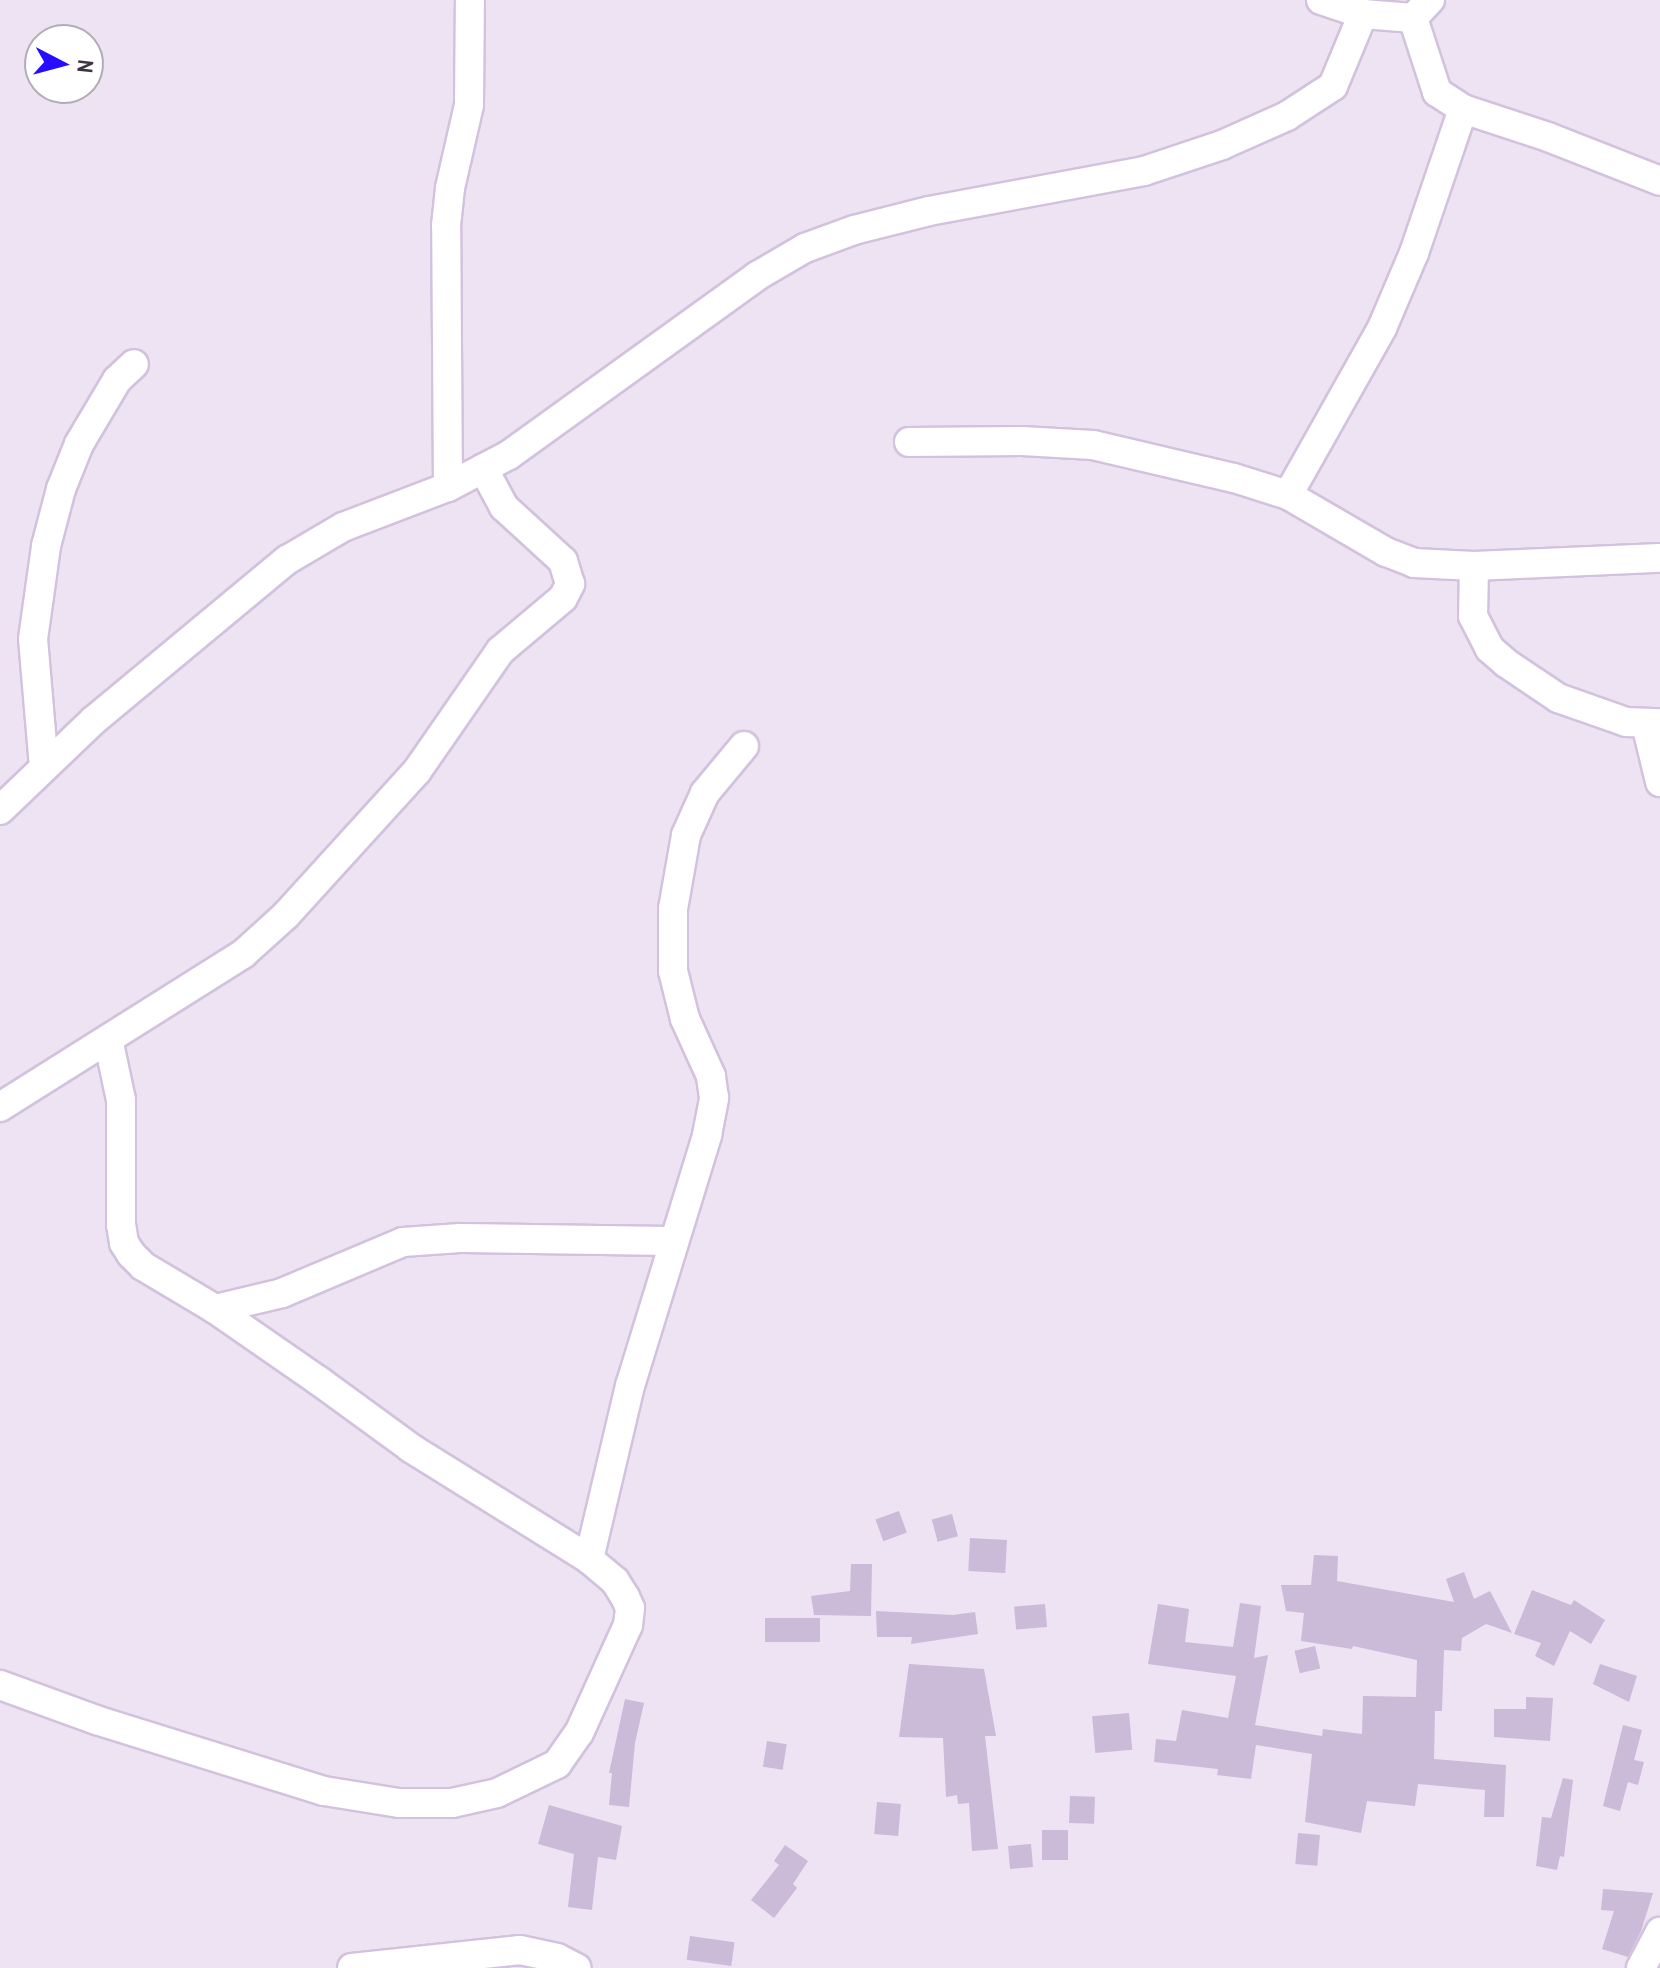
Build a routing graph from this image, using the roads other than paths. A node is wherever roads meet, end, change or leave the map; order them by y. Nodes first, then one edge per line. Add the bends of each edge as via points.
1 (470, 0) edge
2 (1321, 0) edge
3 (1422, 9) edge
4 (1363, 14) junction
5 (1463, 109) junction
6 (1660, 181) edge
7 (134, 364) dead end
8 (909, 442) dead end
9 (483, 468) junction
10 (448, 487) junction
11 (1288, 495) junction
12 (1660, 558) edge
13 (1474, 566) junction
14 (1653, 724) edge
15 (744, 746) dead end
16 (44, 767) junction
17 (1660, 782) edge
18 (0, 810) edge
19 (108, 1039) junction
20 (0, 1107) edge
21 (673, 1241) junction
22 (215, 1309) junction
23 (589, 1559) junction
24 (0, 1685) edge
25 (1660, 1932) edge
26 (352, 1968) edge
27 (577, 1968) edge
28 (1641, 1968) edge

1 - 10 street via 469,105 446,226
2 - 4 street
3 - 4 street
3 - 5 street via 1437,92
4 - 9 street via 1333,86 1287,116 1144,171 929,211 805,248
5 - 6 street
5 - 11 street via 1382,328
7 - 16 street via 117,380 79,444 46,546 33,639
8 - 11 street via 1093,445
9 - 10 street
9 - 19 street via 504,507 563,561 570,584 563,598 500,651 427,758 286,915 206,980
10 - 16 street via 343,527 287,560
11 - 13 street via 1414,563
12 - 13 street
13 - 14 street via 1473,616 1490,649 1558,698 1626,722
14 - 17 street
15 - 21 street via 718,773 696,812 686,835 673,909 677,994 711,1076 714,1098
16 - 18 street
19 - 20 street
19 - 22 street via 121,1100 124,1243 143,1266
21 - 22 street via 403,1242 282,1293
21 - 23 street via 630,1386
22 - 23 street via 411,1448
23 - 24 street via 615,1581 630,1608 628,1625 571,1748 540,1774 497,1793 452,1803 399,1803 324,1791
25 - 28 street
26 - 27 street via 520,1950

